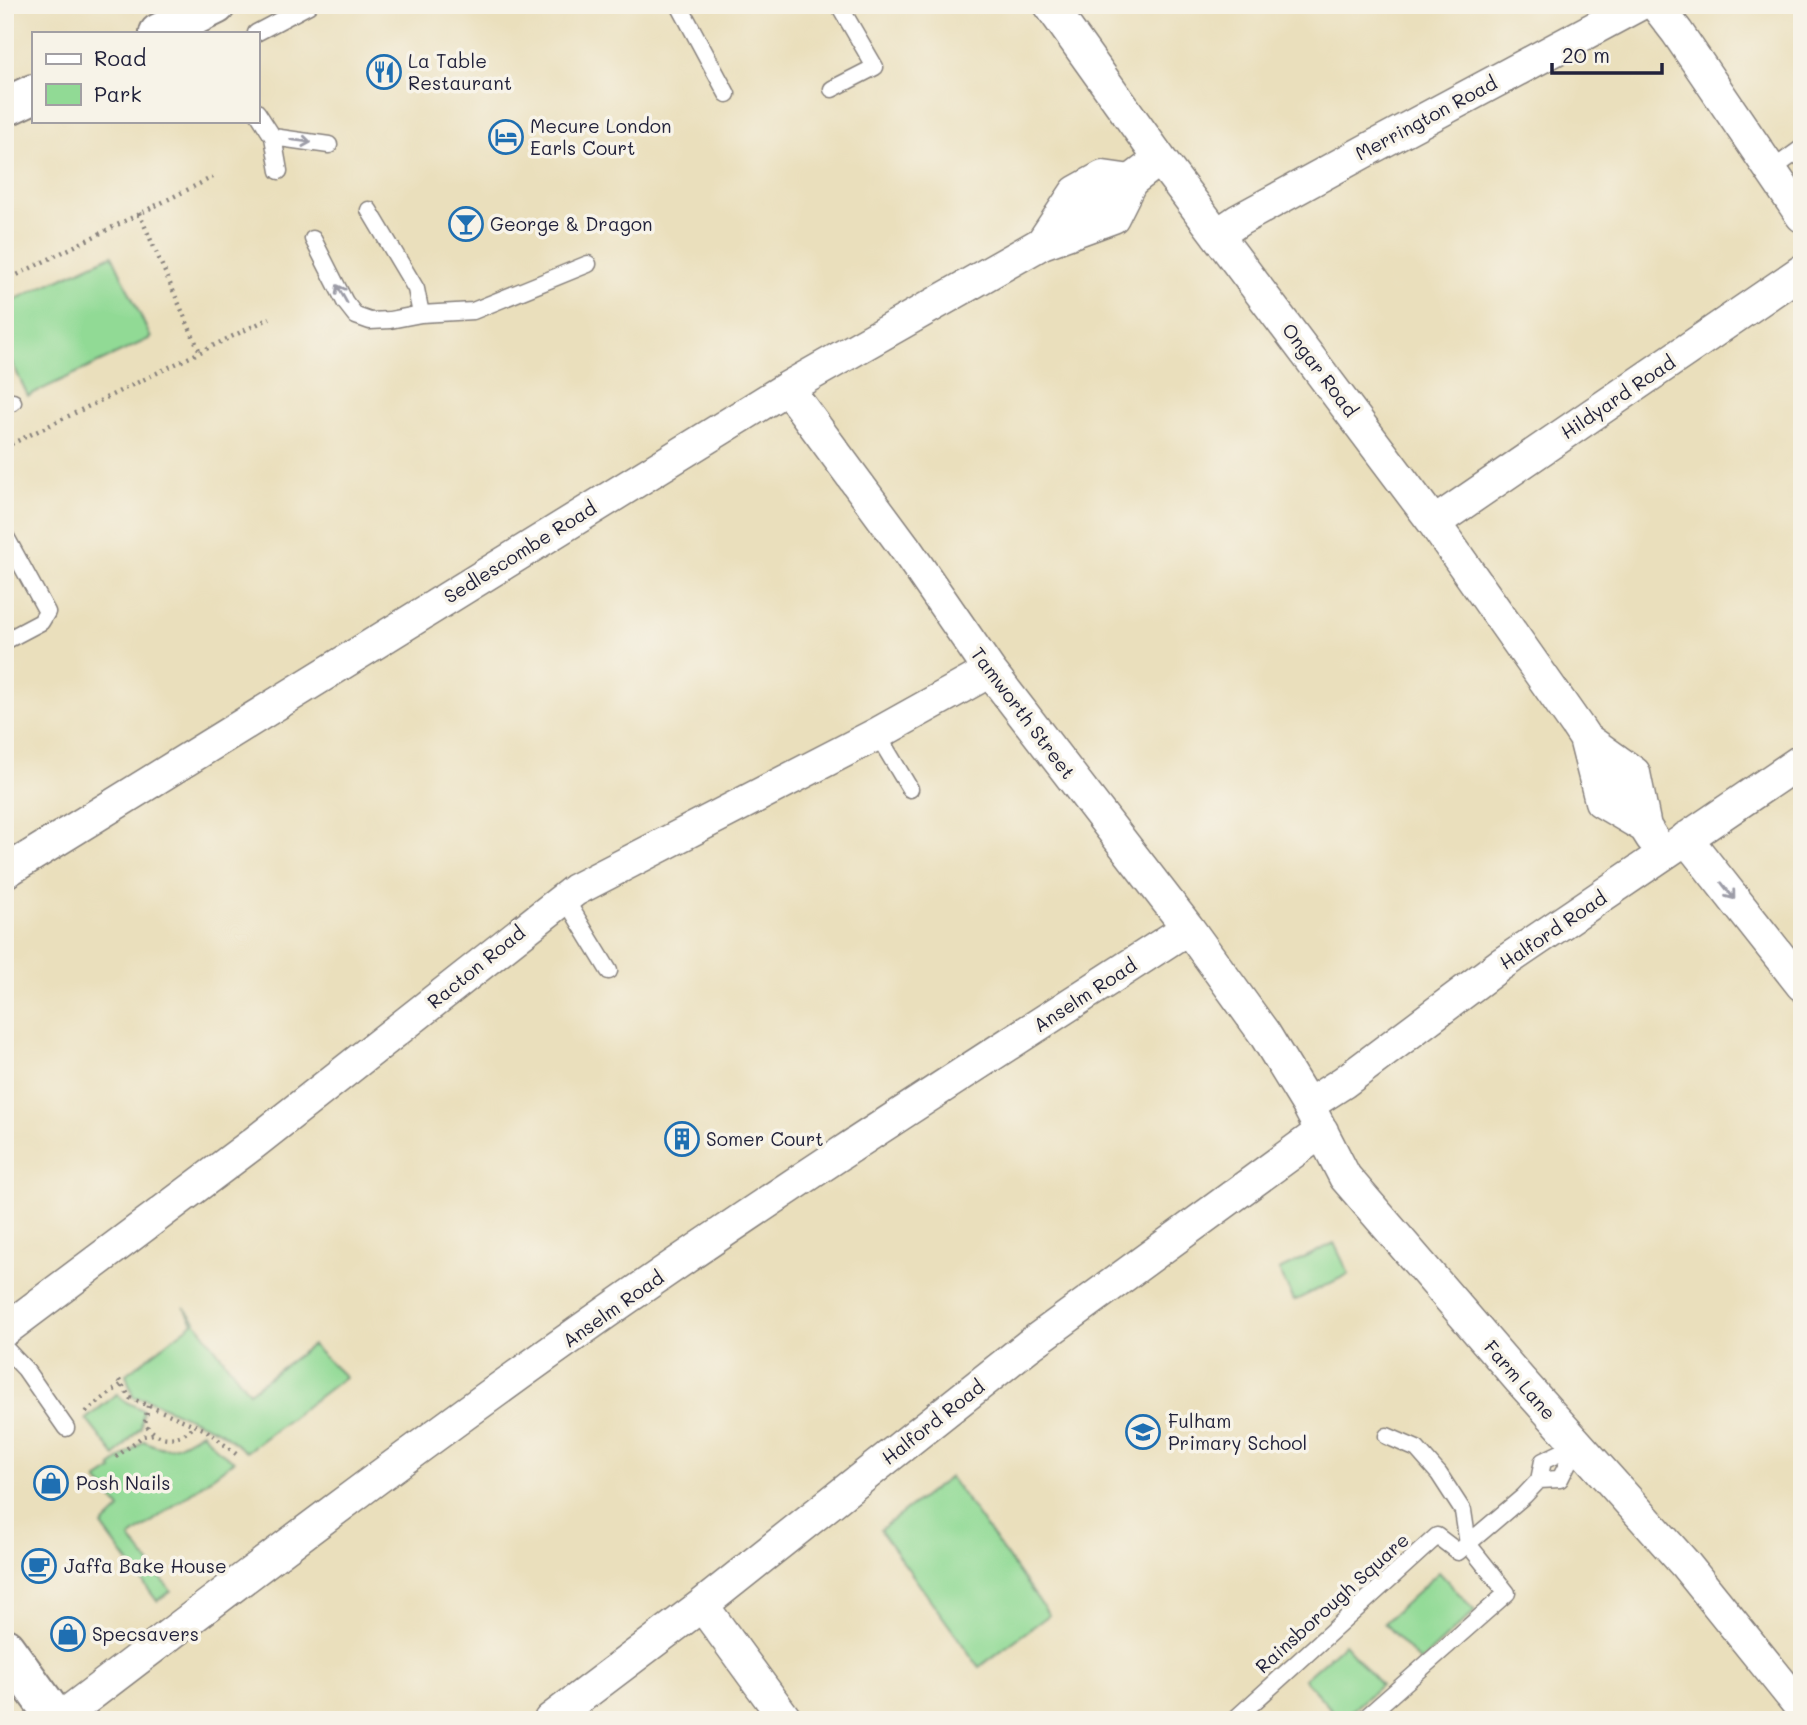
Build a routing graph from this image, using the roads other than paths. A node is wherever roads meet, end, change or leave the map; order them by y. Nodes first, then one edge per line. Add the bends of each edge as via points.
1 (309, 5) edge
2 (680, 5) edge
3 (839, 5) edge
4 (1050, 5) edge
5 (1638, 5) edge
6 (1656, 5) edge
7 (206, 14) edge
8 (161, 32) edge
9 (258, 32) edge
10 (832, 89) dead end
11 (32, 94) edge
12 (727, 94) dead end
13 (5, 107) edge
14 (259, 115) edge
15 (273, 137) junction
16 (329, 145) dead end
17 (1802, 148) edge
18 (1160, 159) junction
19 (279, 171) dead end
20 (1769, 171) junction
21 (369, 210) dead end
22 (1802, 216) edge
23 (1217, 235) junction
24 (313, 239) dead end
25 (588, 264) dead end
26 (1802, 271) edge
27 (421, 314) junction
28 (787, 388) junction
29 (1434, 523) junction
30 (7, 543) edge
31 (5, 641) edge
32 (990, 671) junction
33 (877, 734) junction
34 (1802, 760) edge
35 (910, 789) dead end
36 (1675, 847) junction
37 (5, 872) edge
38 (565, 897) junction
39 (1188, 928) junction
40 (609, 971) dead end
41 (1802, 985) edge
42 (1264, 1033) joint
43 (1315, 1118) junction
44 (5, 1330) edge
45 (5, 1348) edge
46 (66, 1428) road end
47 (1387, 1436) dead end
48 (1577, 1445) junction
49 (1468, 1544) junction
50 (702, 1605) junction
51 (5, 1648) edge
52 (1802, 1709) edge
53 (57, 1720) edge
54 (550, 1720) edge
55 (786, 1720) edge
56 (1234, 1720) edge
57 (1363, 1720) edge

1 - 9 lane
2 - 12 lane
3 - 10 lane via 875,66
4 - 18 street, Ongar Road
5 - 23 street, Merrington Road
6 - 20 street
7 - 8 main road
11 - 13 main road
14 - 15 lane
15 -> 16 lane
15 - 19 lane
17 - 20 lane
18 - 23 street, Ongar Road
18 - 28 street, Sedlescombe Road via 1131,181 1102,177 1076,192 1042,243
20 - 22 street
21 - 27 lane via 416,289
23 - 29 street, Ongar Road
27 -> 24 lane via 370,321 356,316
25 - 27 lane via 473,311
26 - 29 street, Hildyard Road
28 - 32 street, Tamworth Street
28 - 37 street, Sedlescombe Road
29 - 36 street, Ongar Road via 1585,738 1601,801
30 - 31 lane via 47,612 41,622
32 - 33 street, Racton Road
32 - 39 street, Tamworth Street
33 - 35 lane
33 - 38 street, Racton Road
34 - 36 street, Halford Road
36 -> 41 street, Ongar Road
36 - 43 street, Halford Road via 1500,965 1345,1082
38 - 40 lane
38 - 44 street, Racton Road via 254,1143
39 - 42 street, Tamworth Street
39 - 53 street, Anselm Road via 839,1154 604,1314
42 - 43 street, Farm Lane
43 - 48 street, Farm Lane via 1345,1177
43 - 50 street, Halford Road
45 - 46 lane
47 - 49 lane via 1417,1449 1439,1474 1462,1511
48 - 49 lane via 1543,1461 1539,1480
48 - 52 street, Farm Lane via 1685,1564
49 - 56 lane, Rainsborough Square via 1458,1552 1437,1536
49 - 57 lane via 1507,1593
50 - 54 street, Halford Road
50 - 55 street
51 - 53 main road

